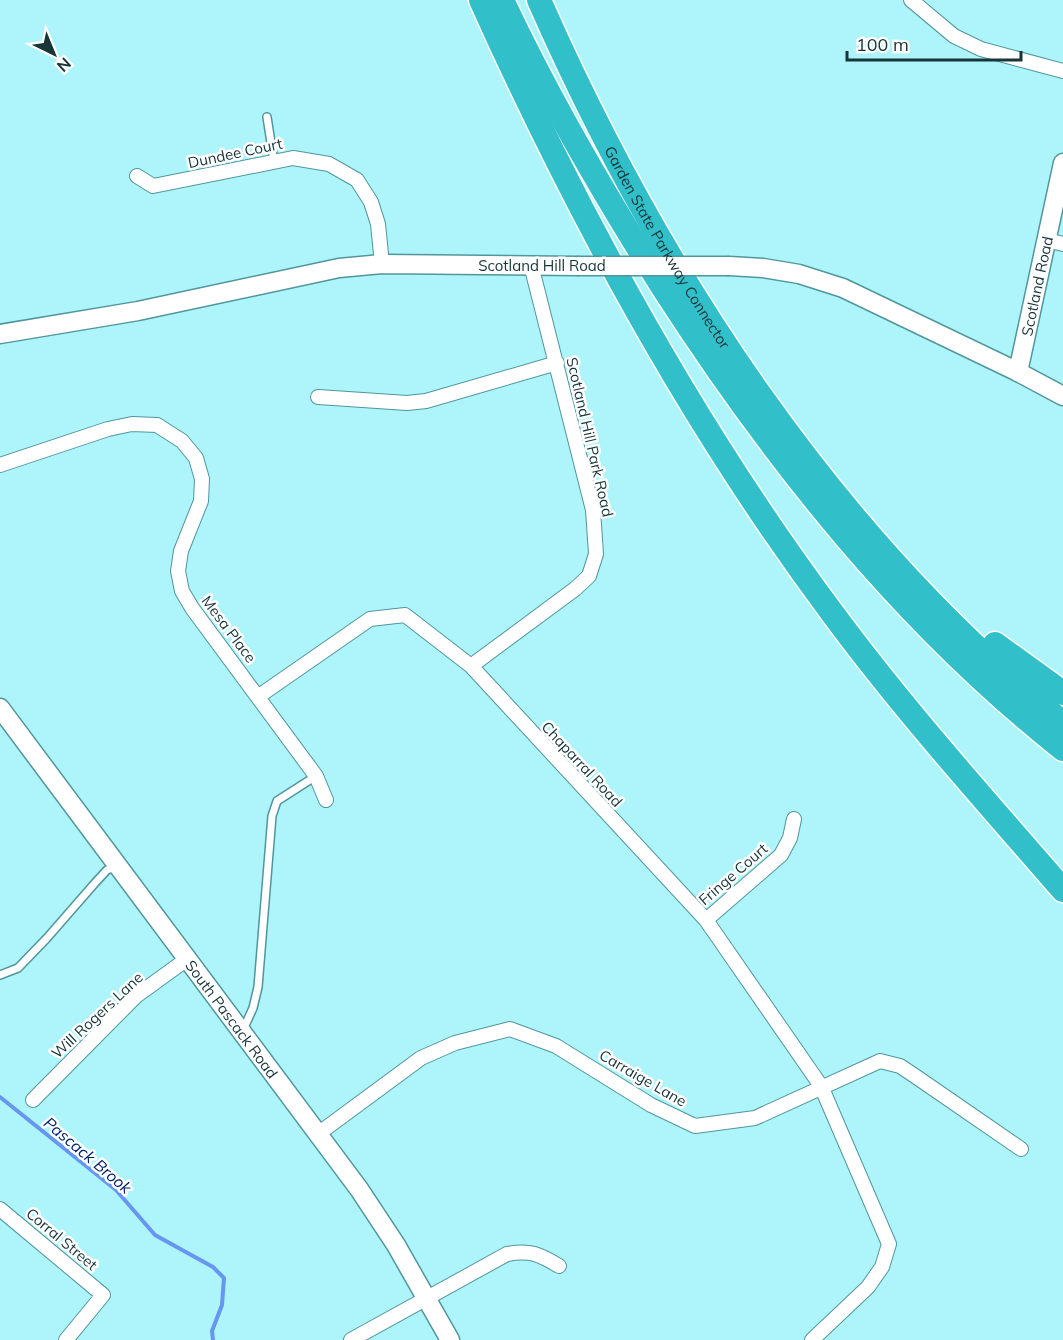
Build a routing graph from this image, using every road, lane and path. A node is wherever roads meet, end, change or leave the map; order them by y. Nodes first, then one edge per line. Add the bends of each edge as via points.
1 (481, 0) edge
2 (502, 0) edge
3 (539, 0) edge
4 (911, 0) edge
5 (1063, 71) edge
6 (267, 117) dead end
7 (274, 163) junction
8 (1063, 163) edge
9 (136, 176) dead end
10 (1054, 242) edge
11 (382, 264) junction
12 (531, 265) junction
13 (0, 334) edge
14 (557, 363) junction
15 (1018, 372) junction
16 (1063, 396) edge
17 (318, 397) dead end
18 (0, 465) edge
19 (823, 478) junction
20 (471, 666) junction
21 (1063, 693) edge
22 (259, 696) junction
23 (0, 708) edge
24 (1063, 723) edge
25 (1063, 749) edge
26 (316, 776) junction
27 (326, 800) dead end
28 (794, 819) dead end
29 (118, 866) junction
30 (1055, 881) edge
31 (1063, 895) edge
32 (706, 920) junction
33 (187, 958) junction
34 (0, 975) edge
35 (242, 1032) junction
36 (821, 1086) junction
37 (33, 1100) dead end
38 (318, 1134) junction
39 (1021, 1149) dead end
40 (0, 1209) edge
41 (559, 1266) dead end
42 (426, 1298) junction
43 (66, 1340) edge
44 (351, 1340) edge
45 (450, 1340) edge
46 (812, 1340) edge

1 - 30 highway via 597,241 665,362 733,471 856,645
2 - 25 highway via 612,207 682,318 774,448 919,619 982,680
3 - 19 highway, Garden State Parkway Connector via 597,120 675,261 748,376
4 - 5 street via 954,36 981,49
6 - 7 lane
7 - 9 street, Dundee Court via 153,186
7 - 11 street, Dundee Court via 293,158 329,164 357,180 371,202 378,224
8 - 10 street, Scotland Road
10 - 15 street, Scotland Road
11 - 12 street, Scotland Hill Road
11 - 13 street, Scotland Hill Road via 293,276 138,310
12 - 14 street, Scotland Hill Park Road
12 - 15 street, Scotland Hill Road, bridge via 729,266 799,274 843,288
14 - 17 street via 426,401
14 - 20 street, Scotland Hill Park Road via 593,510 596,554 589,576 575,589
15 - 16 street, Scotland Hill Road
18 - 22 street, Mesa Place via 132,424 157,425 182,441 196,458 202,479 201,501 181,550 178,571 182,591
19 - 21 highway via 973,626
19 - 24 highway via 934,605
20 - 22 street, Chaparral Road via 405,615 391,615 370,619
20 - 32 street, Chaparral Road
22 - 26 street, Mesa Place
23 - 29 street, South Pascack Road
26 - 27 street, Mesa Place
26 - 35 lane via 277,801 272,816 258,987
28 - 32 street, Fringe Court via 781,855
29 - 33 street, South Pascack Road
29 - 34 lane via 107,870 18,968
30 - 31 highway
32 - 36 street, Chaparral Road
33 - 35 street, South Pascack Road
33 - 37 street, Will Rogers Lane via 136,996
35 - 38 street, South Pascack Road
36 - 38 street, Carraige Lane via 754,1118 695,1126 651,1105 556,1046 510,1029 455,1043 421,1058
36 - 39 street, Carraige Lane via 880,1061 900,1066
36 - 46 street, Chaparral Road via 888,1244 882,1267 868,1287
38 - 42 street, South Pascack Road via 396,1245
40 - 43 street, Corral Street via 103,1295
41 - 42 street via 525,1251 507,1254
42 - 44 street
42 - 45 street, South Pascack Road

